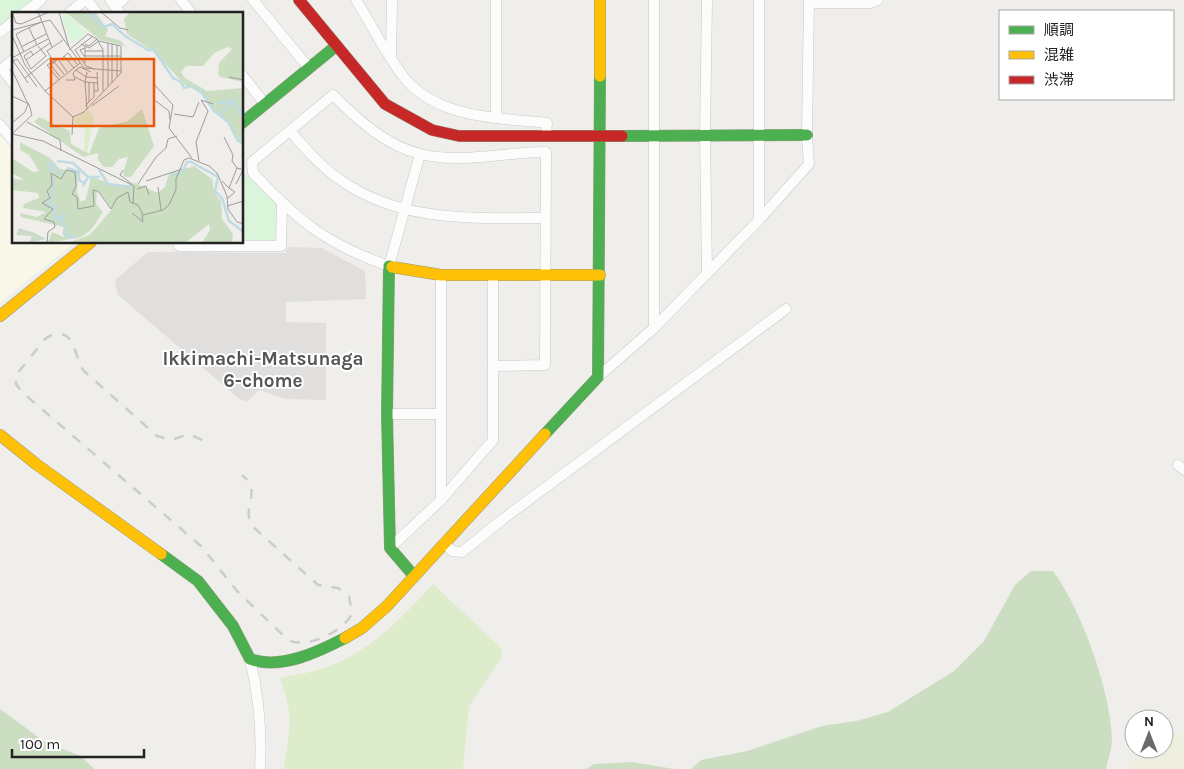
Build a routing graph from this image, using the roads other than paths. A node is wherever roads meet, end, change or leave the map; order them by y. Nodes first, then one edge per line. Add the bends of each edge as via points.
1 (41, 0) edge
2 (86, 0) edge
3 (181, 0) edge
4 (253, 0) edge
5 (299, 0) edge
6 (356, 0) edge
7 (392, 0) edge
8 (496, 0) edge
9 (600, 0) edge
10 (654, 0) edge
11 (707, 0) edge
12 (759, 0) edge
13 (878, 0) edge
14 (809, 2) edge
15 (863, 2) edge
16 (26, 12) edge
17 (71, 12) edge
18 (96, 12) edge
19 (190, 12) edge
20 (12, 23) edge
21 (0, 32) edge
22 (336, 46) junction
23 (391, 56) junction
24 (12, 61) edge
25 (309, 68) junction
26 (244, 78) edge
27 (12, 82) edge
28 (266, 104) junction
29 (496, 118) junction
30 (244, 121) edge
31 (0, 125) edge
32 (290, 131) junction
33 (654, 135) junction
34 (705, 135) junction
35 (758, 135) junction
36 (546, 136) junction
37 (600, 136) junction
38 (807, 136) junction
39 (12, 140) edge
40 (420, 154) junction
41 (282, 204) junction
42 (404, 210) junction
43 (545, 218) junction
44 (759, 220) junction
45 (89, 244) edge
46 (179, 246) dead end
47 (389, 266) junction
48 (707, 274) junction
49 (441, 275) junction
50 (494, 275) junction
51 (545, 275) junction
52 (600, 275) junction
53 (786, 309) dead end
54 (0, 316) edge
55 (654, 328) junction
56 (493, 366) junction
57 (598, 377) junction
58 (387, 414) junction
59 (439, 414) junction
60 (0, 435) edge
61 (441, 500) junction
62 (444, 543) junction
63 (390, 548) junction
64 (414, 576) junction
65 (250, 659) junction
66 (260, 769) edge

1 - 16 street
2 - 17 street
2 - 18 street
3 - 19 street
4 - 25 street
5 - 22 street
6 - 23 street
7 - 23 street
8 - 29 street
9 - 37 street
10 - 33 street
11 - 34 street
12 - 35 street
13 - 15 street
14 - 15 street
14 - 38 street
20 - 21 street
22 - 25 street
22 - 36 street via 385,104 432,130 459,136
23 - 29 street via 407,80 432,101 459,111
24 - 27 street via 2,69
25 - 28 street
26 - 28 street
28 - 30 street
29 - 36 street via 547,123
31 - 39 street
32 - 40 street via 333,95 370,130
32 - 41 street via 252,162 253,174
32 - 42 street via 337,178
33 - 34 street
33 - 37 street
33 - 55 street
34 - 35 street
34 - 48 street
35 - 38 street
35 - 44 street
36 - 37 street
37 - 52 street
38 - 44 street via 809,164
40 - 42 street
40 - 43 street via 475,156 546,152
41 - 46 street via 281,246
41 - 47 street via 334,244
42 - 43 street via 462,218
42 - 47 street
43 - 51 street
44 - 48 street
45 - 54 street
47 - 49 street
47 - 58 street
48 - 55 street
49 - 50 street
49 - 59 street
50 - 51 street
50 - 56 street
51 - 52 street
51 - 56 street via 545,365
52 - 57 street
53 - 62 street via 462,552 452,551
55 - 57 street
56 - 61 street via 493,440
57 - 62 street
58 - 59 street
58 - 63 street
59 - 61 street
60 - 65 street via 198,582 233,626
61 - 63 street
62 - 64 street
63 - 64 street
64 - 65 street via 383,610 342,639 310,653 270,664 255,663
65 - 66 street via 260,710

